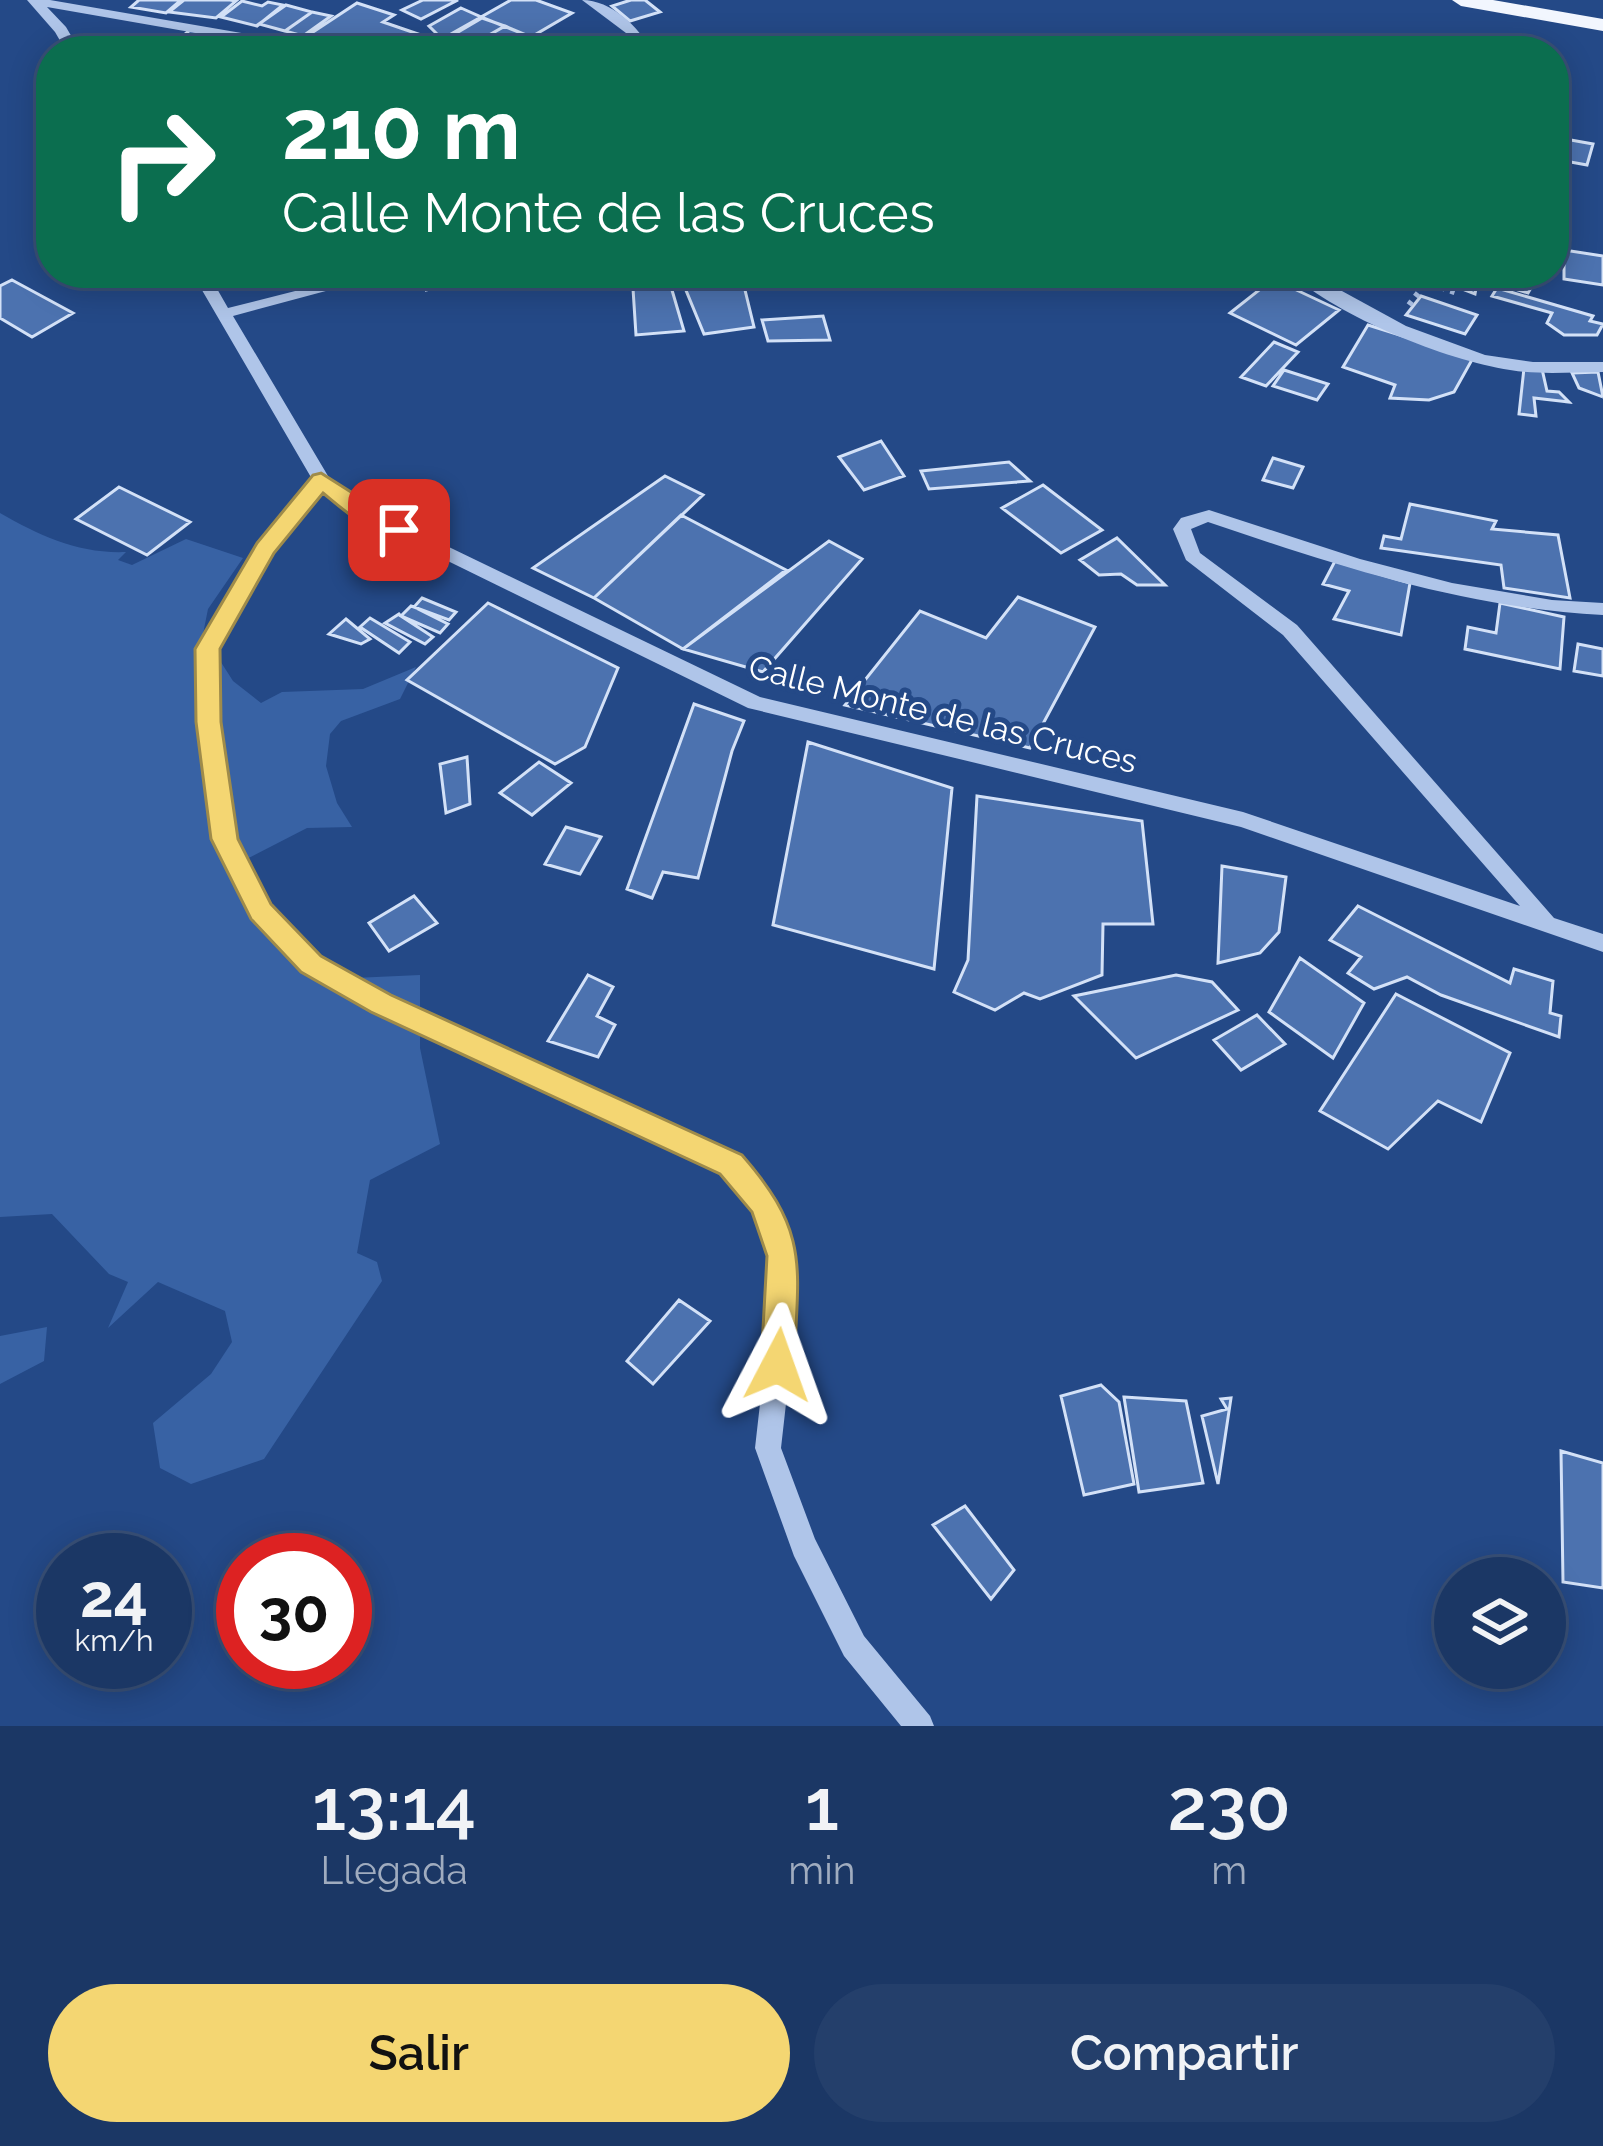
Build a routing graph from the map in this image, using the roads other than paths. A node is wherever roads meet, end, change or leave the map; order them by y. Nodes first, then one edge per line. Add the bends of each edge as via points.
1 (131, 0) edge
2 (589, 0) edge
3 (1461, 0) edge
4 (1564, 0) edge
5 (31, 1) edge
6 (1603, 6) edge
7 (116, 18) junction
8 (1603, 26) edge
9 (60, 36) edge
10 (229, 36) edge
11 (637, 36) edge
12 (209, 288) edge
13 (326, 288) edge
14 (1325, 288) edge
15 (224, 314) junction
16 (1603, 367) edge
17 (321, 480) junction
18 (1603, 608) edge
19 (1544, 919) junction
20 (1603, 943) edge
21 (920, 1726) edge

1 - 7 street
2 - 11 street
3 - 8 main road
4 - 6 main road
5 - 7 street
5 - 9 street
7 - 10 street
12 - 15 street, Calle Monte de las Cruces
13 - 15 street
14 - 16 street via 1393,326 1480,357
15 - 17 street, Calle Monte de las Cruces
17 - 19 street, Calle Monte de las Cruces via 360,511 755,704 1244,820
17 - 21 street via 265,549 208,649 208,722 224,839 261,911 311,964 381,1004 731,1164 766,1205 783,1256 768,1448 804,1546 854,1646
18 - 19 street via 1442,587 1209,516 1182,529 1192,556 1290,630
19 - 20 street, Calle Monte de las Cruces

